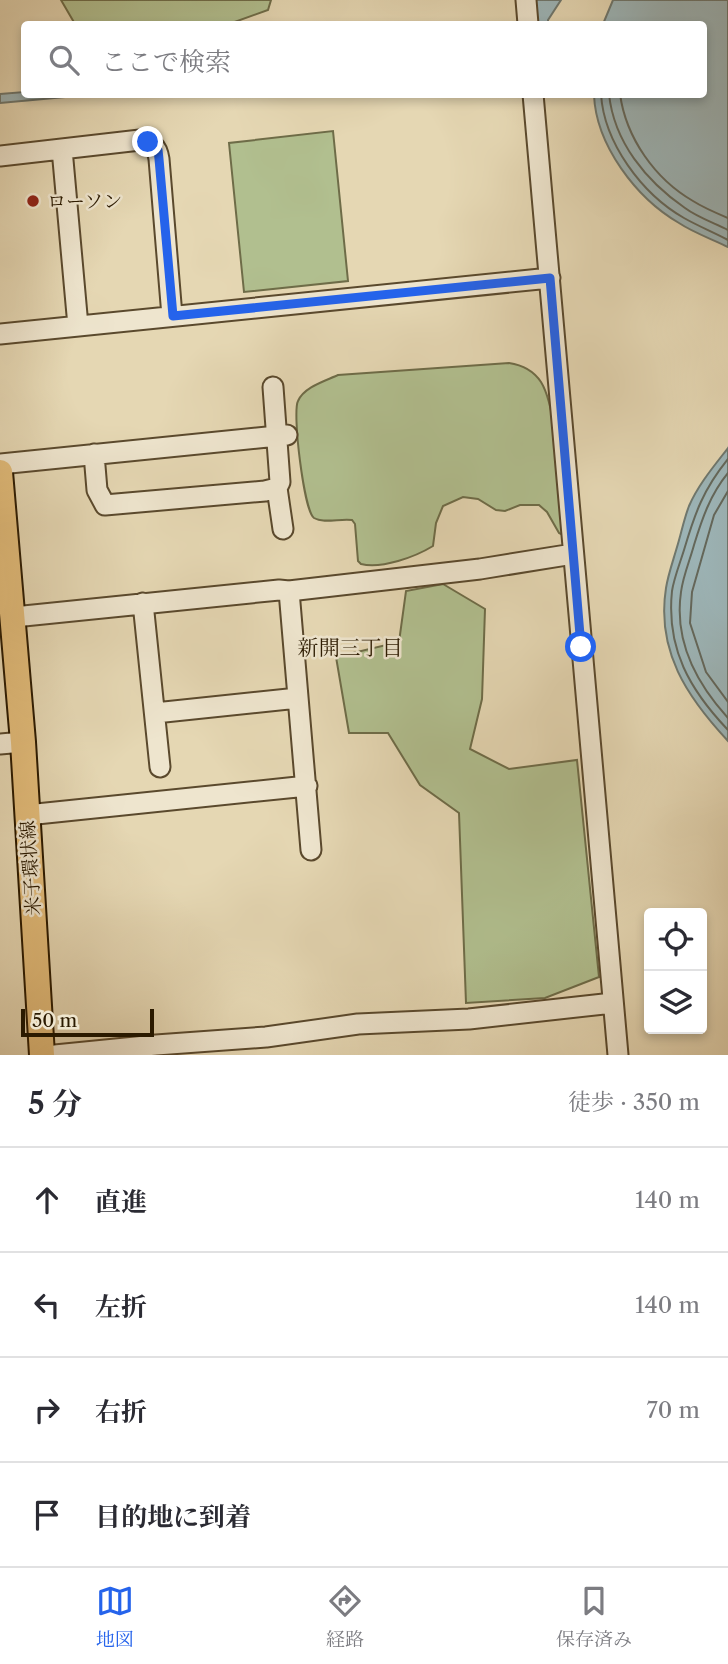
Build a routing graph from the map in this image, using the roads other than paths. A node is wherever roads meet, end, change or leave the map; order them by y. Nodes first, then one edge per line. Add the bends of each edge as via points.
1 (526, 0) edge
2 (528, 21) edge
3 (533, 98) edge
4 (62, 149) junction
5 (0, 156) edge
6 (550, 278) junction
7 (173, 316) junction
8 (78, 326) junction
9 (0, 334) edge
10 (273, 387) dead end
11 (282, 436) junction
12 (94, 454) junction
13 (0, 464) edge
14 (0, 472) edge
15 (277, 488) junction
16 (283, 529) dead end
17 (573, 554) junction
18 (289, 591) junction
19 (144, 603) junction
20 (14, 617) junction
21 (298, 698) junction
22 (155, 713) junction
23 (12, 743) edge
24 (160, 767) dead end
25 (307, 786) junction
26 (27, 815) junction
27 (311, 850) dead end
28 (613, 1003) junction
29 (43, 1055) edge
30 (55, 1055) edge
31 (618, 1055) edge

1 - 2 street
3 - 6 street
4 - 5 street
4 - 7 street via 140,139 158,150
4 - 8 street
6 - 7 street
6 - 17 street
7 - 8 street
8 - 9 street
10 - 11 street
11 - 12 street
11 - 15 street
12 - 13 street
12 - 15 street via 97,490 105,505
14 - 20 main road, 米子環状線
15 - 16 street
17 - 18 street
17 - 28 street
18 - 19 street
18 - 21 street
19 - 20 street
19 - 22 street
20 - 23 main road, 米子環状線
21 - 22 street
21 - 25 street
22 - 24 street
23 - 26 main road, 米子環状線
25 - 26 street
25 - 27 street
26 - 29 main road, 米子環状線
28 - 30 street
28 - 31 street

